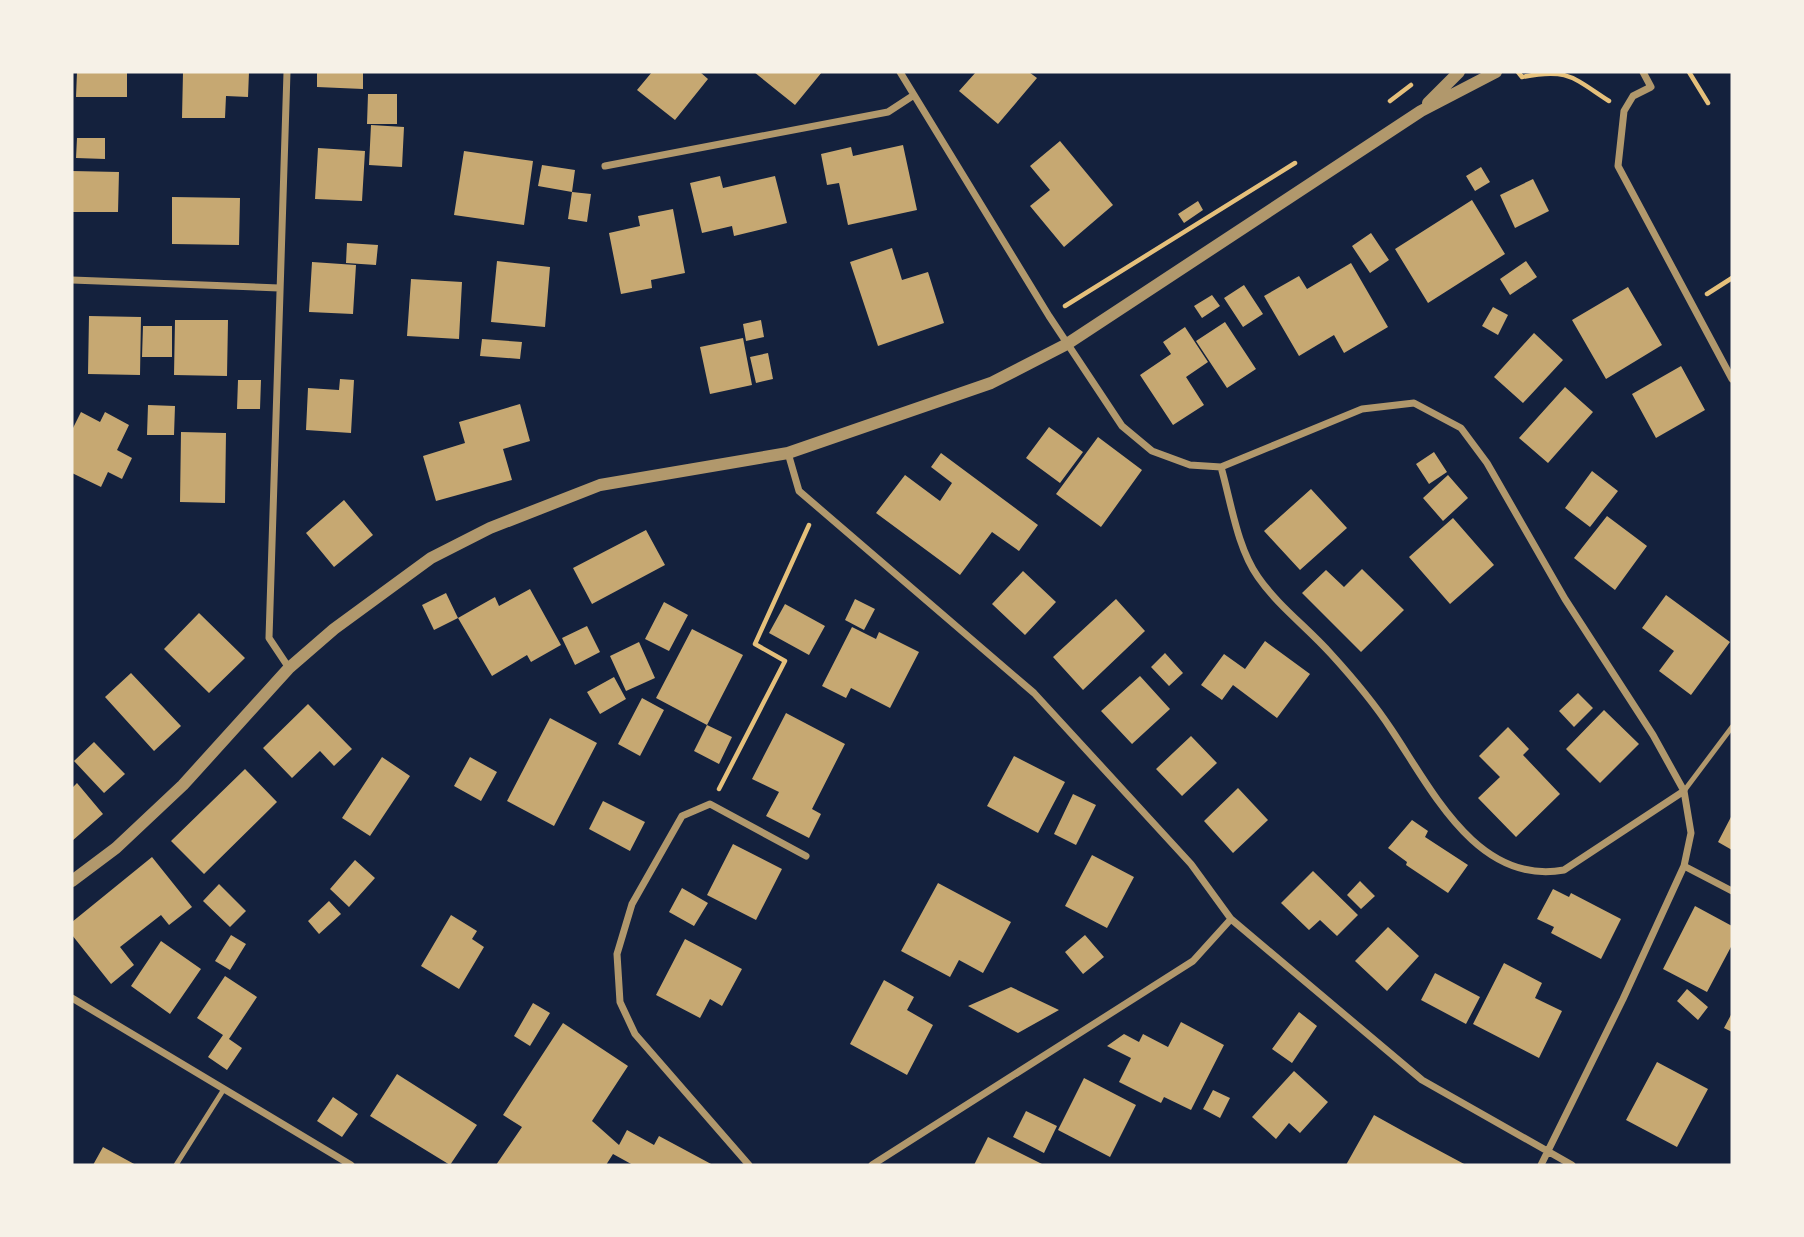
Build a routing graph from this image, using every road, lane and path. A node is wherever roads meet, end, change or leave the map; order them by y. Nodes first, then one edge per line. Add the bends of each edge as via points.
1 (287, 72) edge
2 (900, 72) edge
3 (1459, 72) edge
4 (1496, 72) edge
5 (1517, 72) edge
6 (1643, 72) edge
7 (1689, 72) edge
8 (1418, 80) dead end
9 (914, 95) junction
10 (1708, 103) dead end
11 (1385, 105) dead end
12 (1421, 111) junction
13 (1624, 111) junction
14 (1305, 157) dead end
15 (605, 166) dead end
16 (1732, 278) edge
17 (72, 279) edge
18 (279, 288) junction
19 (1692, 304) junction
20 (1049, 316) junction
21 (1067, 344) junction
22 (1732, 379) edge
23 (789, 453) junction
24 (1221, 467) junction
25 (818, 509) junction
26 (289, 668) junction
27 (1732, 727) edge
28 (1684, 791) junction
29 (710, 804) junction
30 (806, 856) dead end
31 (1684, 866) junction
32 (72, 881) edge
33 (1732, 891) edge
34 (1231, 919) junction
35 (72, 998) edge
36 (223, 1089) junction
37 (1548, 1153) junction
38 (176, 1165) edge
39 (351, 1165) edge
40 (748, 1165) edge
41 (872, 1165) edge
42 (1541, 1165) edge
43 (1573, 1165) edge

1 - 18 street
2 - 9 street
3 - 12 street
4 - 12 street
5 - 13 path via 1522,78 1548,72 1568,74
6 - 13 street via 1651,87 1633,96
7 - 10 path
8 - 11 path
9 - 15 street via 888,112
9 - 20 street
12 - 21 street
13 - 19 street via 1618,166
14 - 20 path
16 - 19 path
17 - 18 street
18 - 26 street via 269,638
19 - 22 street
20 - 21 street
21 - 23 street via 990,383
21 - 24 street via 1122,426 1152,451 1190,465
23 - 25 street via 799,491
23 - 26 street via 600,485 490,527 431,558
24 - 28 street via 1362,409 1413,403 1461,428 1487,463
24 - 28 street via 1237,529 1258,576 1331,654 1390,727 1437,803 1494,857 1544,874 1564,870
25 - 29 path via 797,545 755,644 785,661
25 - 34 street via 1034,693 1191,864
26 - 32 street via 183,785 116,848
27 - 28 lane
28 - 31 street via 1691,834
29 - 30 street
29 - 40 street via 682,816 632,904 617,954 620,1002 635,1034
31 - 33 street
31 - 37 street
34 - 37 street via 1422,1080
34 - 41 street via 1193,961
35 - 36 street
36 - 38 lane
36 - 39 street
37 - 42 street
37 - 43 street

